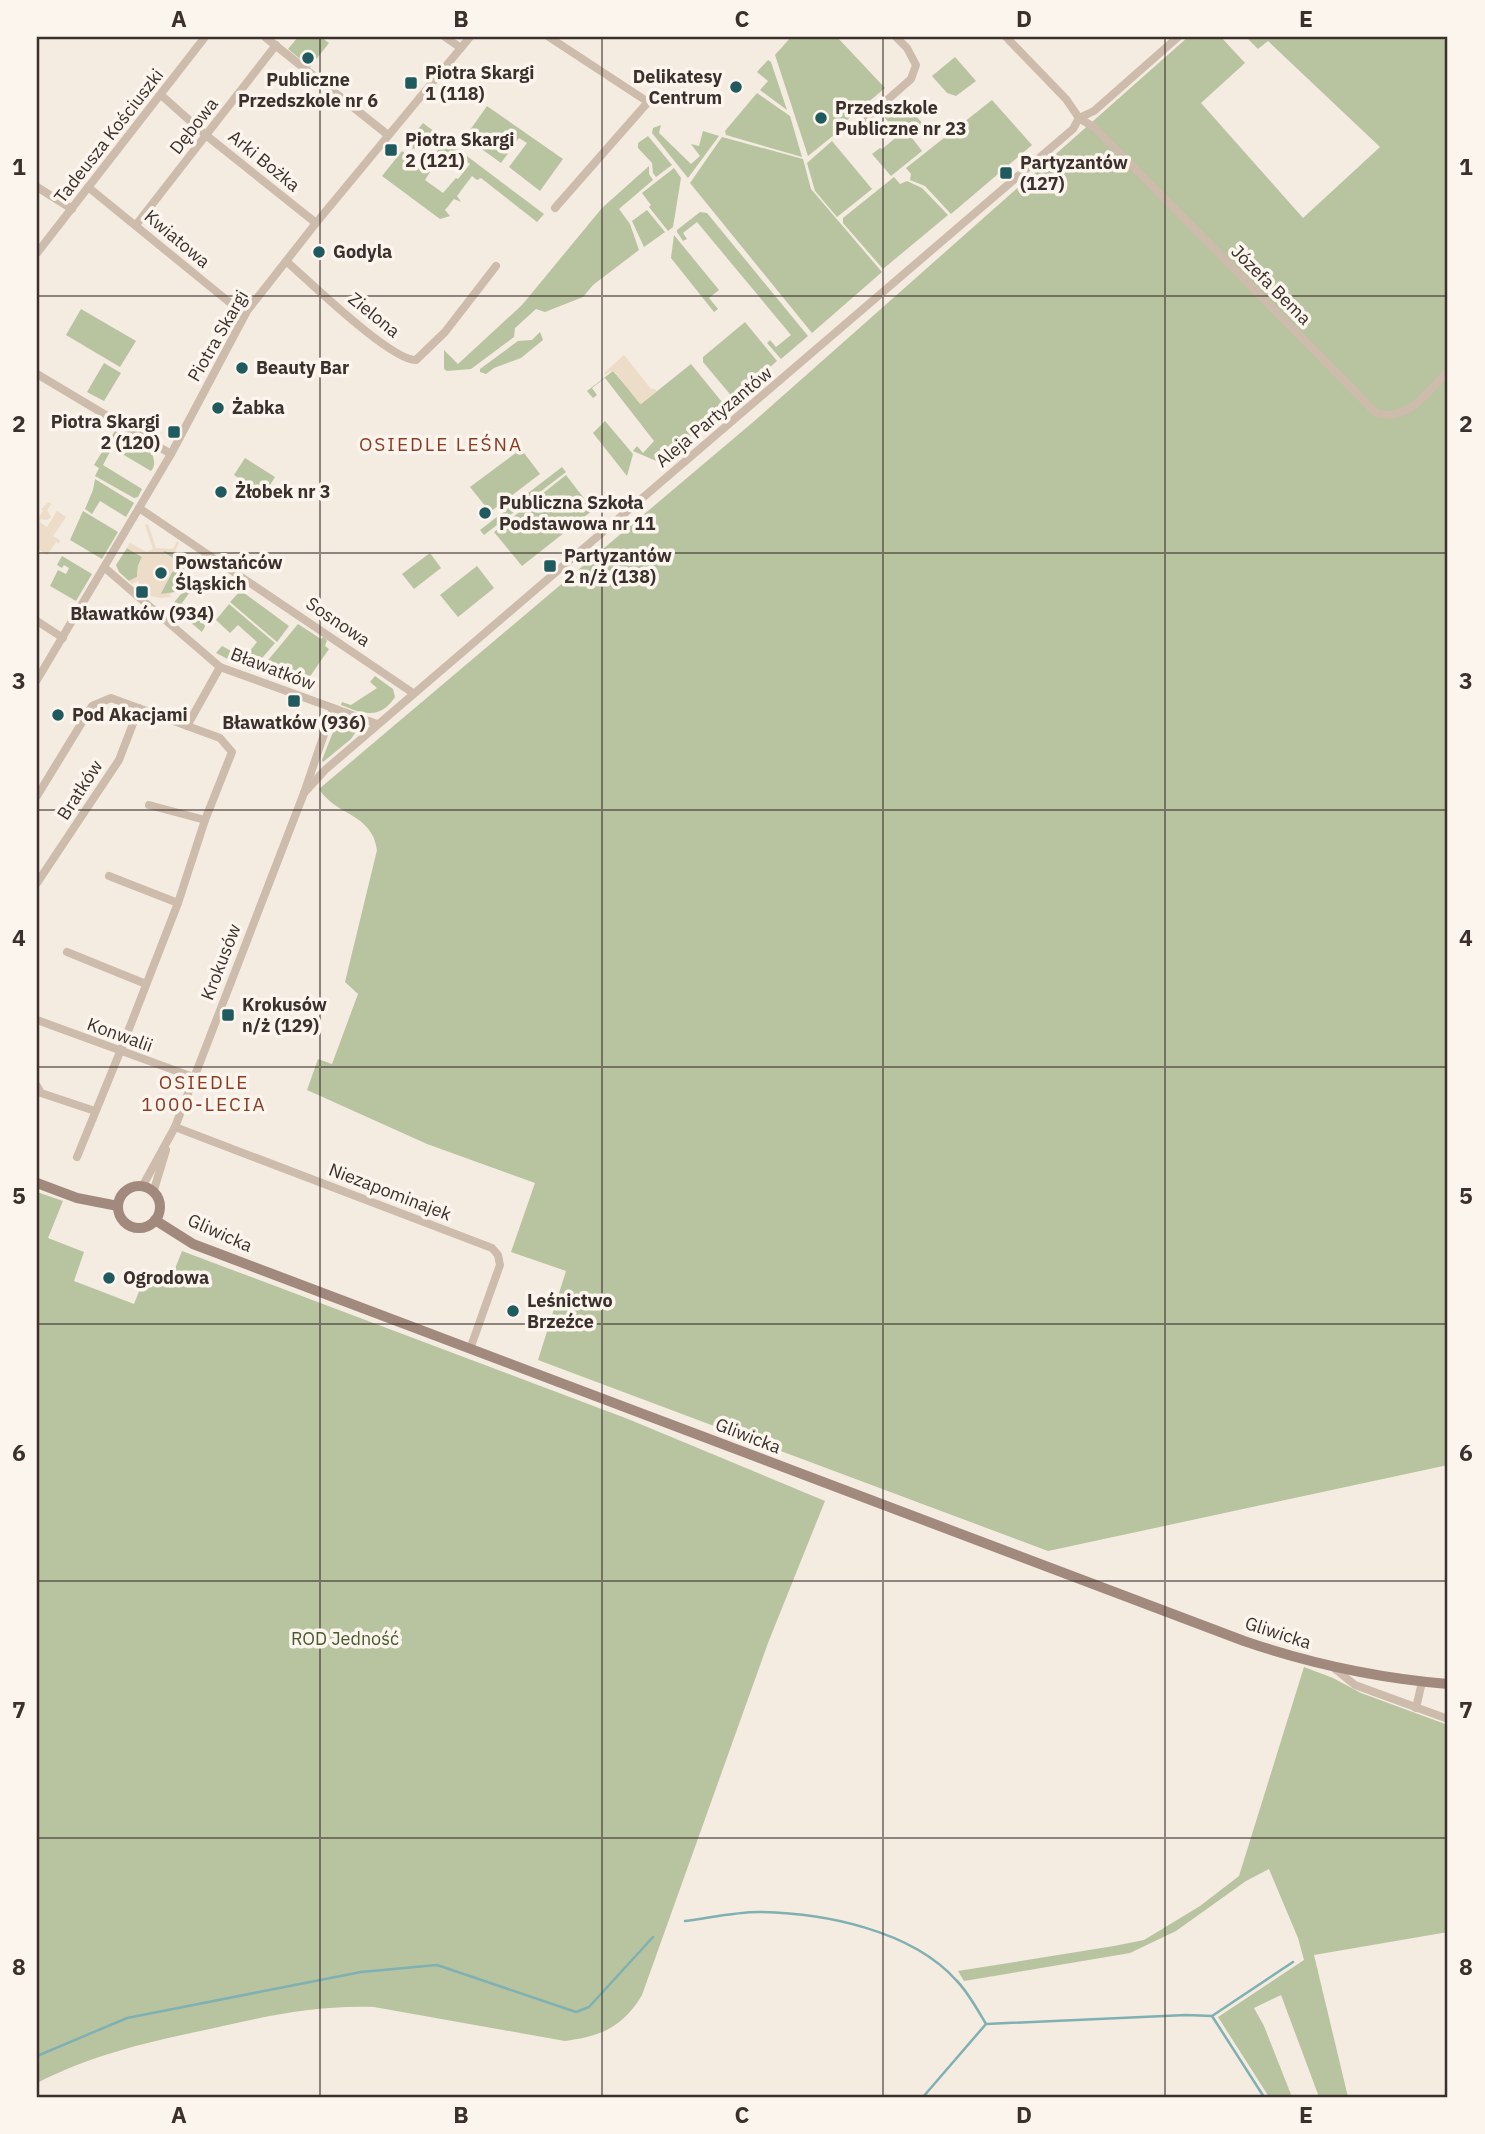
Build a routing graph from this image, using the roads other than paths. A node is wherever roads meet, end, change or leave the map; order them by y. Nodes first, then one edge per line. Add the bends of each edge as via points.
1 (205, 37) edge
2 (265, 37) edge
3 (444, 37) edge
4 (470, 37) edge
5 (549, 37) edge
6 (896, 37) edge
7 (1006, 37) edge
8 (1178, 37) edge
9 (276, 46) junction
10 (461, 48) junction
11 (161, 95) junction
12 (1079, 118) junction
13 (859, 125) dead end
14 (388, 135) junction
15 (207, 136) junction
16 (37, 187) edge
17 (88, 187) junction
18 (555, 208) dead end
19 (72, 209) junction
20 (316, 223) junction
21 (136, 225) junction
22 (37, 253) edge
23 (286, 261) junction
24 (496, 266) dead end
25 (247, 311) junction
26 (1448, 371) edge
27 (37, 374) edge
28 (171, 454) junction
29 (139, 508) junction
30 (105, 568) junction
31 (37, 621) edge
32 (63, 638) junction
33 (220, 667) junction
34 (37, 680) edge
35 (414, 693) junction
36 (139, 708) junction
37 (333, 708) junction
38 (377, 724) junction
39 (187, 726) junction
40 (304, 793) junction
41 (37, 796) edge
42 (149, 804) dead end
43 (205, 820) junction
44 (109, 876) dead end
45 (37, 883) edge
46 (178, 903) junction
47 (67, 952) dead end
48 (146, 984) junction
49 (37, 1020) edge
50 (121, 1052) junction
51 (193, 1077) junction
52 (37, 1086) edge
53 (95, 1111) junction
54 (175, 1127) junction
55 (167, 1143) junction
56 (77, 1157) dead end
57 (37, 1183) edge
58 (142, 1187) junction
59 (153, 1193) junction
60 (118, 1206) junction
61 (155, 1220) junction
62 (470, 1349) junction
63 (1335, 1669) junction
64 (1422, 1682) junction
65 (1448, 1684) edge
66 (1416, 1707) junction
67 (1448, 1719) edge

1 - 11 street, Tadeusza Kościuszki
2 - 9 street
3 - 10 street
4 - 10 street, Piotra Skargi
5 - 18 street via 648,102
6 - 13 street via 916,65 911,79
7 - 12 street, Józefa Bema
8 - 12 street via 1094,111
9 - 14 street
9 - 15 street, Dębowa
10 - 14 street, Piotra Skargi
11 - 15 street, Arki Bożka
11 - 17 street, Tadeusza Kościuszki
12 - 26 street, Józefa Bema via 1376,413 1395,415 1414,407
12 - 35 street, Aleja Partyzantów via 1073,129
14 - 20 street, Piotra Skargi
15 - 20 street, Arki Bożka
15 - 21 street, Dębowa
16 - 19 street
17 - 19 street, Tadeusza Kościuszki
17 - 21 street, Kwiatowa
19 - 22 street, Tadeusza Kościuszki
20 - 23 street, Piotra Skargi
21 - 25 street, Kwiatowa via 233,306
23 - 24 street, Zielona via 379,343 410,360 416,360 444,332
23 - 25 street, Piotra Skargi
25 - 28 street, Piotra Skargi
27 - 28 street
28 - 29 street, Piotra Skargi
29 - 30 street, Piotra Skargi
29 - 35 street, Sosnowa
30 - 32 street, Piotra Skargi
30 - 33 street, Bławatków
31 - 32 street
32 - 34 street, Piotra Skargi
33 - 37 street, Bławatków
33 - 39 street
35 - 38 street, Aleja Partyzantów
36 - 39 street
36 - 41 street via 111,698 92,706
36 - 45 street, Bratków via 119,760
37 - 38 street, Bławatków
37 - 40 street, Krokusów
38 - 40 street, Aleja Partyzantów
39 - 43 street via 220,738 232,752
40 - 51 street, Krokusów
42 - 43 street
43 - 46 street
44 - 46 street
46 - 48 street
47 - 48 street
48 - 50 street
49 - 50 street, Konwalii
50 - 51 street, Konwalii
50 - 53 street
51 - 54 street, Krokusów
52 - 53 street via 41,1093
53 - 56 street
54 - 55 street, Krokusów
54 - 62 street, Niezapominajek via 492,1248 500,1265
55 - 58 street, Krokusów
55 - 59 street, Krokusów
57 - 60 main road via 77,1198
58 - 59 main road
58 - 60 main road via 125,1191
59 - 61 main road via 159,1207
60 - 61 main road via 121,1218 130,1226 142,1228
61 - 62 main road, Gliwicka via 193,1244
62 - 63 main road, Gliwicka via 1198,1625
63 - 64 main road, Gliwicka
63 - 66 street, Gliwicka via 1355,1685
64 - 65 main road, Gliwicka
64 - 66 street
66 - 67 street, Gliwicka

